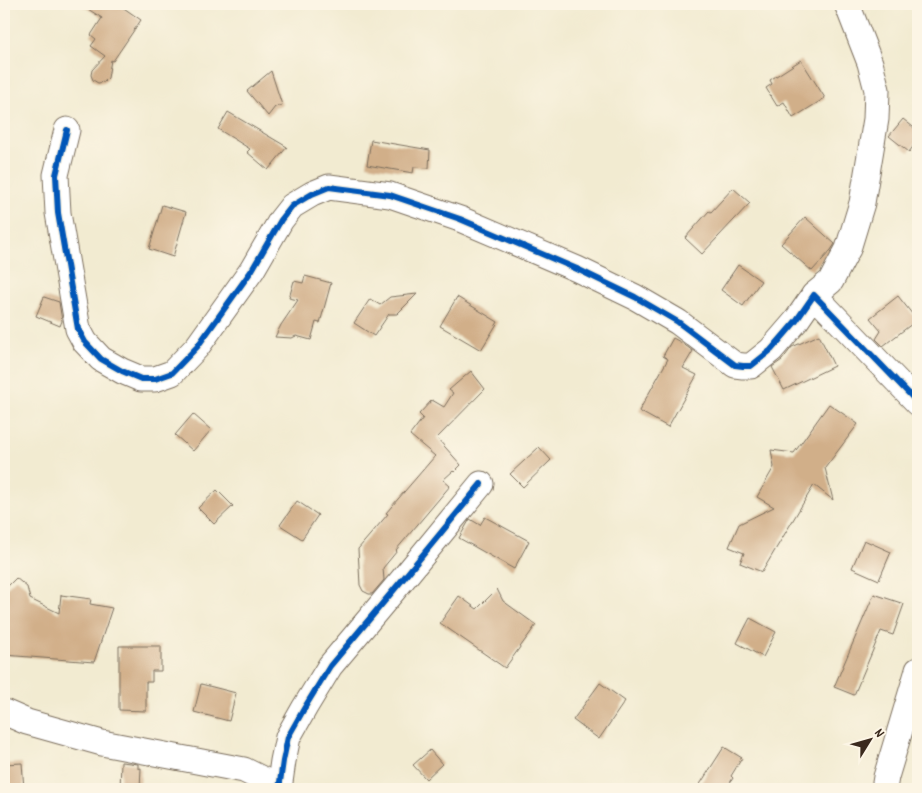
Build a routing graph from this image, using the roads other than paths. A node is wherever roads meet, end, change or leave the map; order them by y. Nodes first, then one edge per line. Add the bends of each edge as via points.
1 (847, 4) edge
2 (67, 130) dead end
3 (814, 295) junction
4 (918, 403) edge
5 (481, 484) dead end
6 (918, 670) edge
7 (4, 712) edge
8 (278, 789) edge
9 (884, 789) edge

1 - 3 street via 877,90 876,119 862,203 848,249 831,281
2 - 3 street via 56,175 58,213 78,329 101,359 141,379 155,379 172,373 197,347 252,270 292,206 329,186 390,195 460,219 577,269 678,322 735,365 751,366 771,350
3 - 4 street
5 - 8 street via 330,666 288,737
6 - 9 street
7 - 8 street via 27,722 102,743 244,770

